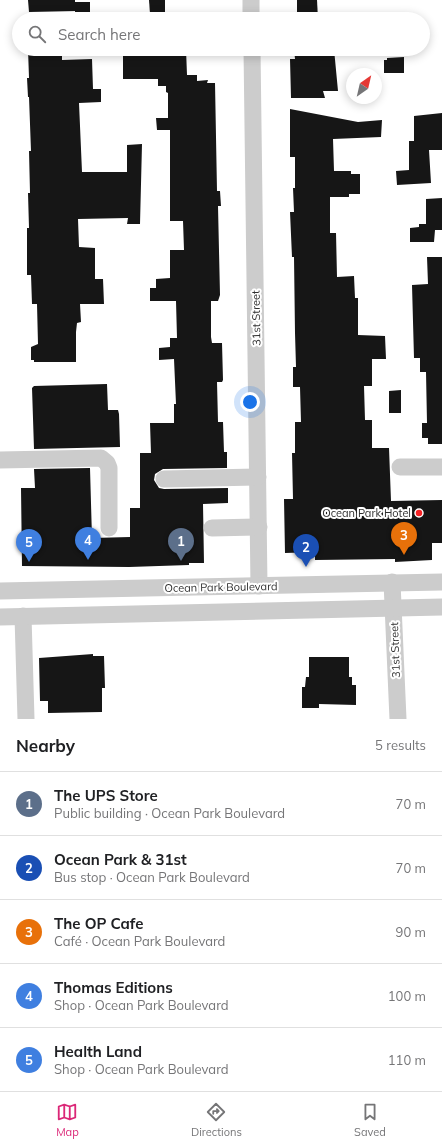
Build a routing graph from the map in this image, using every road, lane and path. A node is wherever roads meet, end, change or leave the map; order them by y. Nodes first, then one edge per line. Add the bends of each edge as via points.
1 (251, 0) edge
2 (251, 12) edge
3 (252, 56) edge
4 (0, 460) edge
5 (400, 467) dead end
6 (442, 467) edge
7 (258, 477) junction
8 (164, 479) dead end
9 (259, 527) junction
10 (108, 528) dead end
11 (212, 528) dead end
12 (392, 582) junction
13 (442, 582) edge
14 (259, 586) junction
15 (0, 591) edge
16 (442, 607) edge
17 (394, 608) junction
18 (23, 616) junction
19 (0, 617) edge
20 (26, 719) edge
21 (398, 719) edge

1 - 2 street
3 - 7 street, 31st Street
4 - 10 street via 101,458 109,468
5 - 6 street
7 - 8 street
7 - 9 street, 31st Street
9 - 11 street
9 - 14 street, 31st Street
12 - 13 street, Ocean Park Boulevard
12 - 14 street, Ocean Park Boulevard
12 - 17 street, 31st Street
14 - 15 street, Ocean Park Boulevard
16 - 17 street
17 - 18 street
17 - 21 street, 31st Street
18 - 19 street
18 - 20 street

